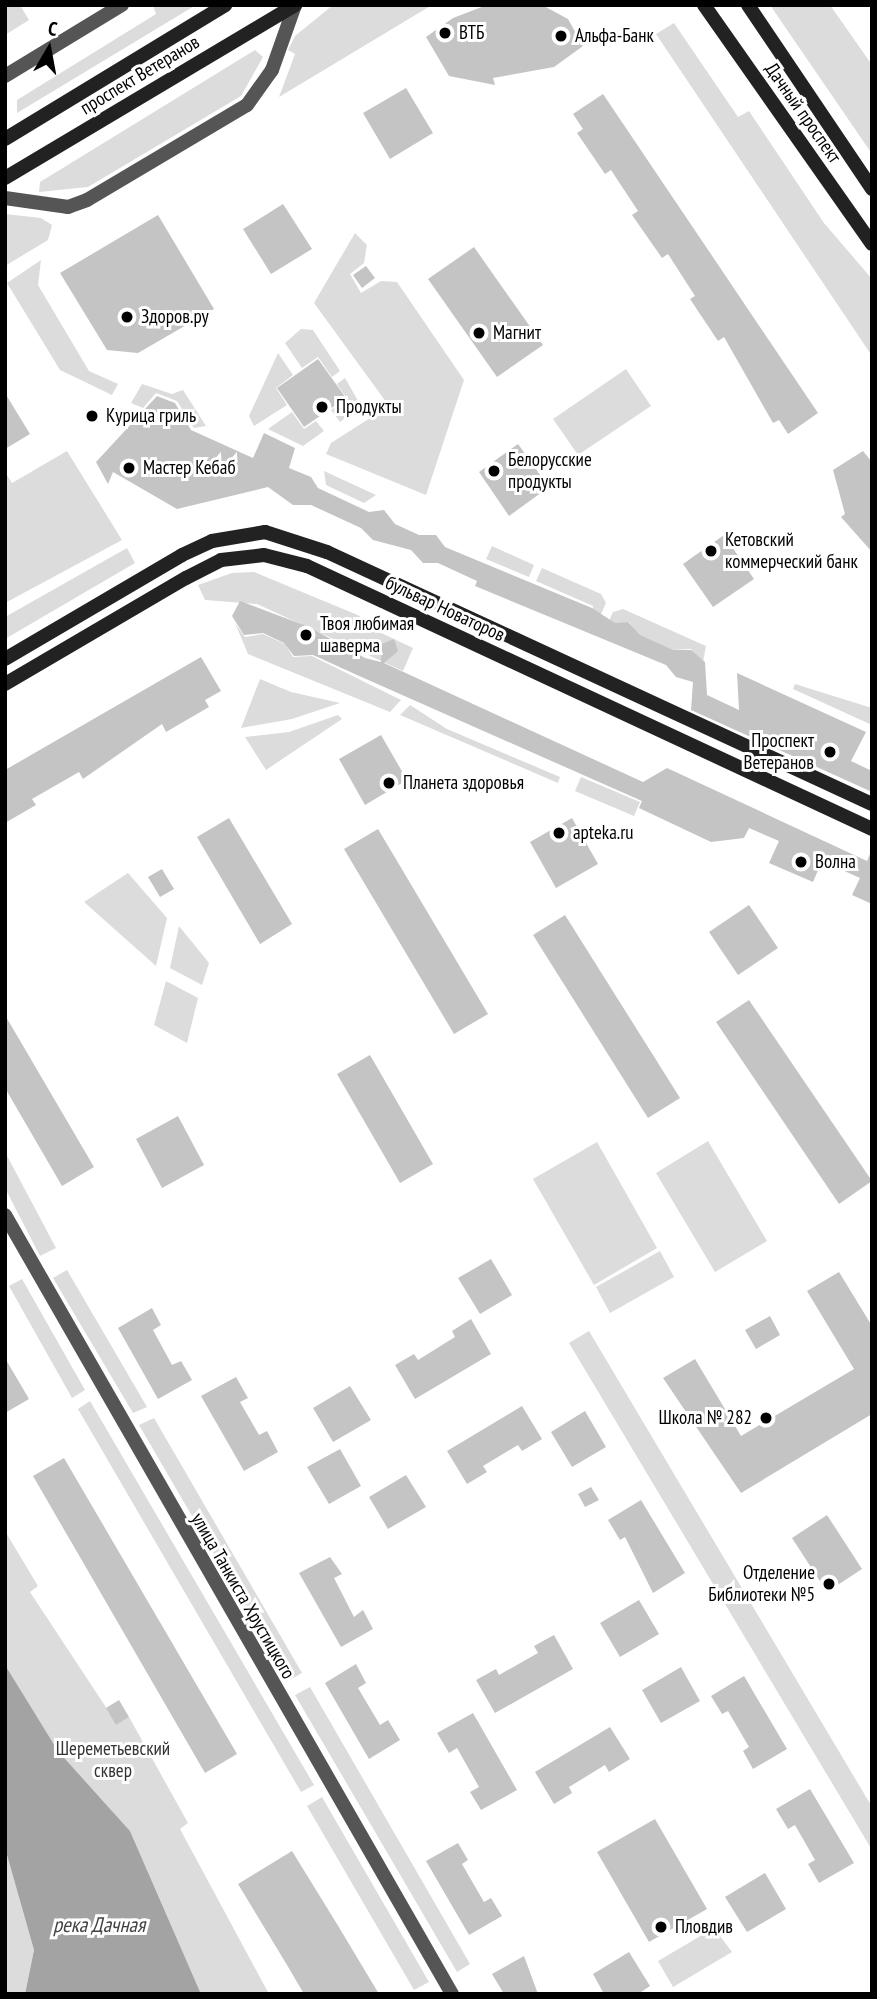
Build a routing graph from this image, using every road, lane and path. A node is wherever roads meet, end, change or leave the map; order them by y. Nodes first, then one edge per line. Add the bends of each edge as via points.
1 (121, 5) edge
2 (225, 5) edge
3 (295, 5) edge
4 (704, 5) edge
5 (748, 5) edge
6 (5, 76) edge
7 (5, 139) edge
8 (5, 178) edge
9 (872, 189) edge
10 (5, 198) edge
11 (872, 244) edge
12 (5, 659) edge
13 (5, 684) edge
14 (872, 804) edge
15 (872, 829) edge
16 (5, 1215) edge
17 (452, 1994) edge

1 - 6 street
2 - 7 street, проспект Ветеранов
3 - 8 street, проспект Ветеранов
3 - 10 street via 272,70 247,105 87,200 68,206
4 - 11 street, Дачный проспект
5 - 9 street, Дачный проспект
12 - 14 street, бульвар Новаторов via 182,555 212,541 265,532 327,552
13 - 15 street, бульвар Новаторов via 221,560 264,555 307,566
16 - 17 street, улица Танкиста Хрустицкого

